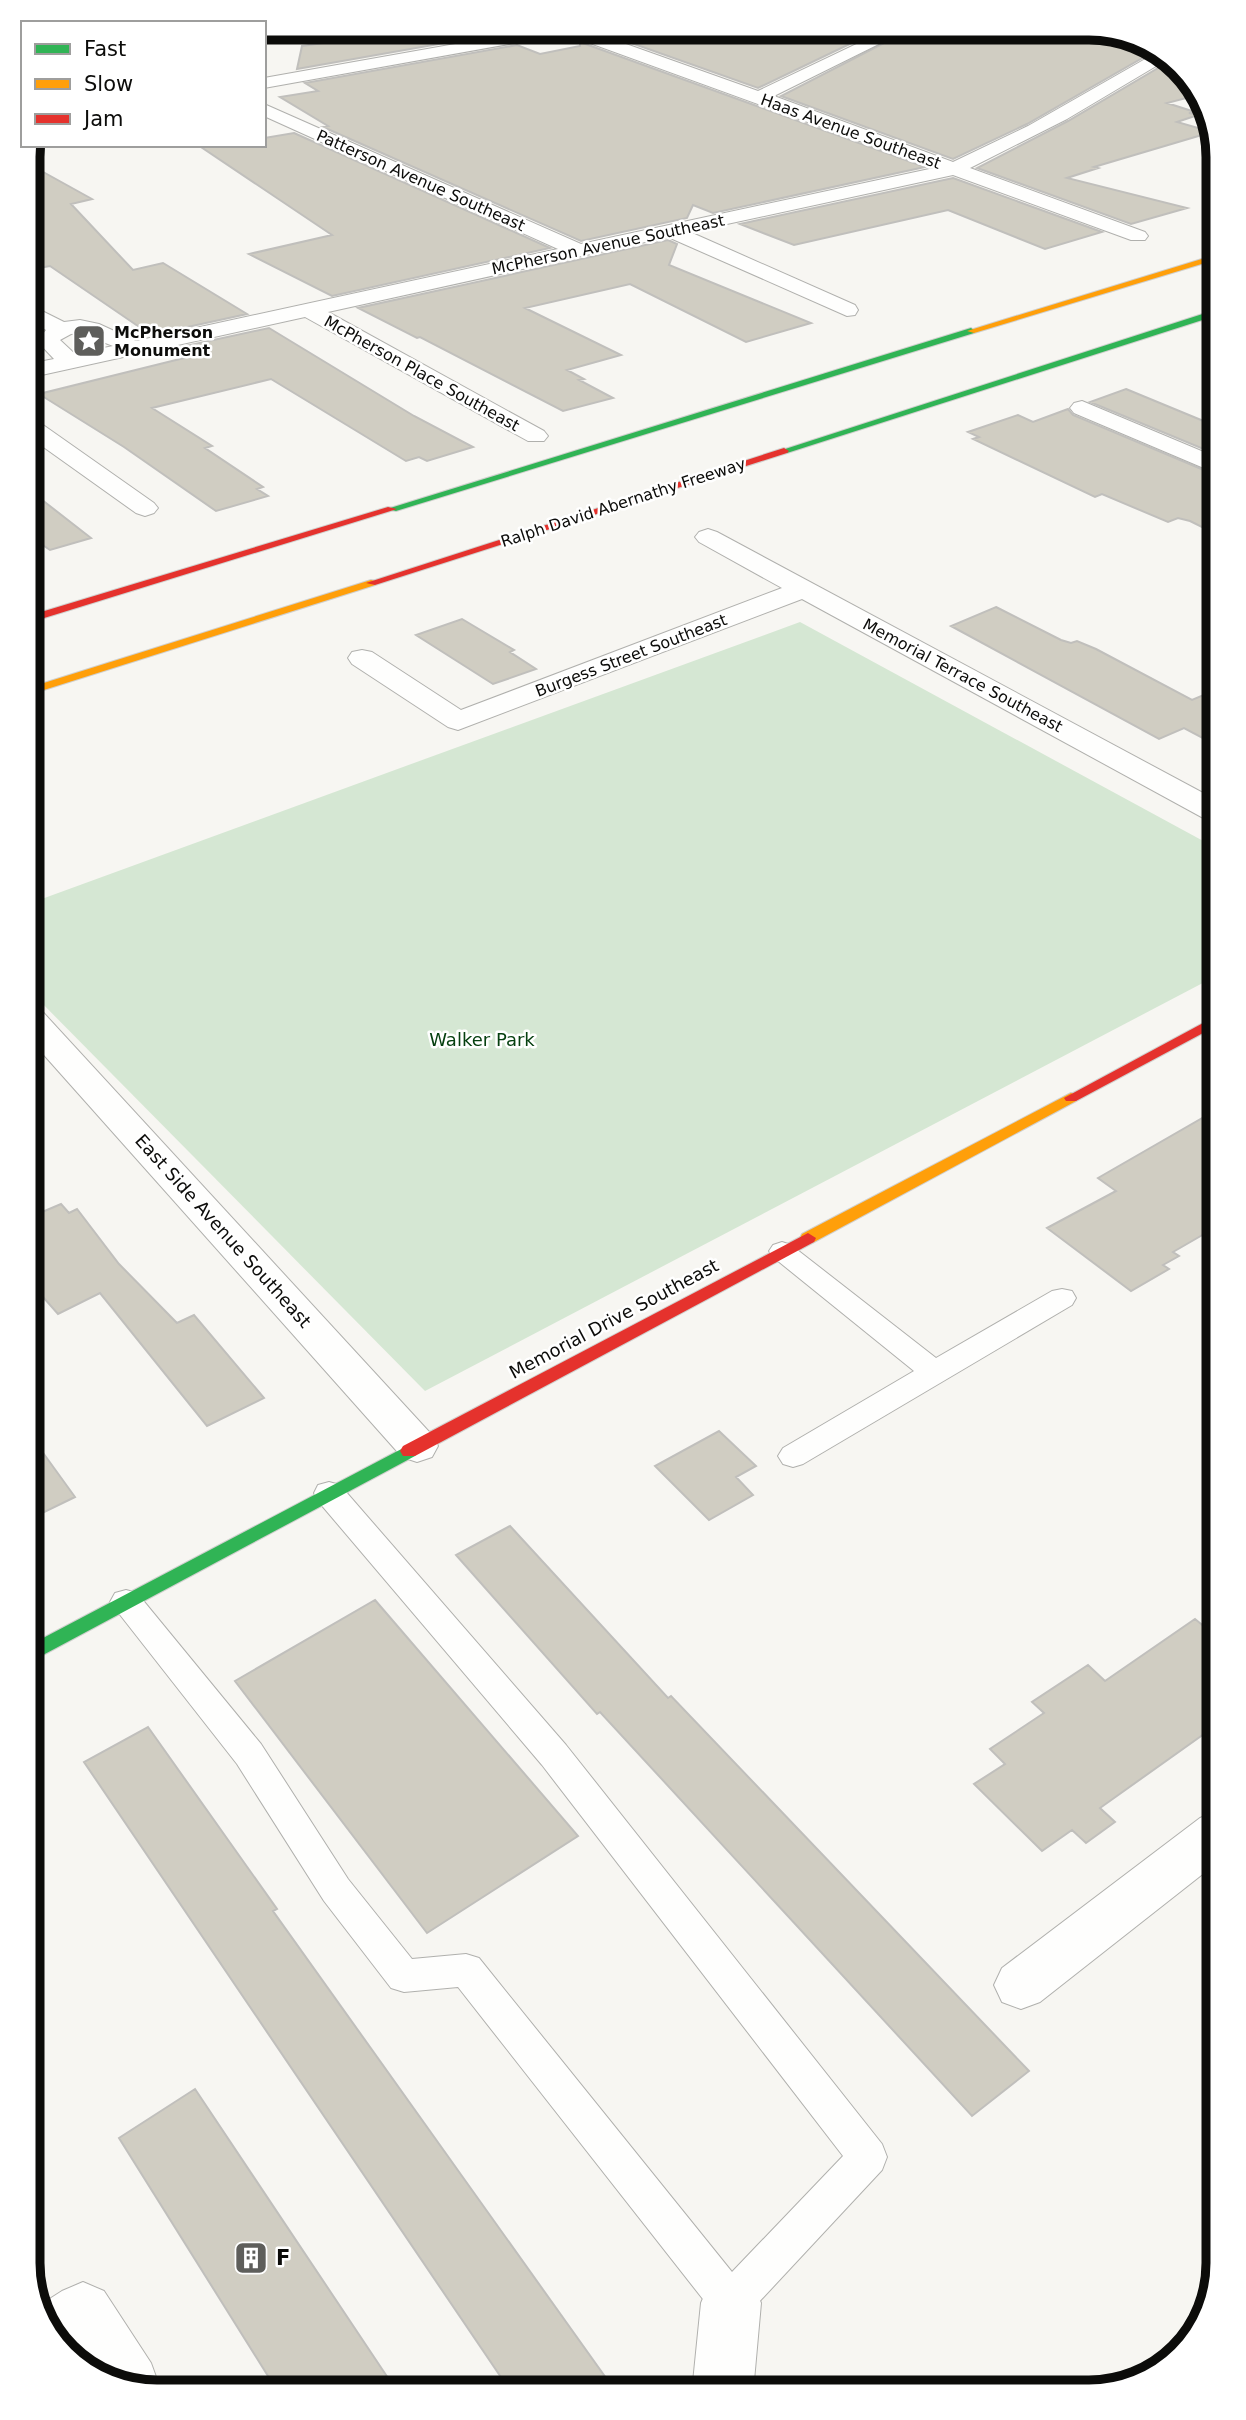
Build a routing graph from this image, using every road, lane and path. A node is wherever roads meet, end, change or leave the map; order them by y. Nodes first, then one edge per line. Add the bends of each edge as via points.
1 (506, 40) edge
2 (599, 40) edge
3 (878, 40) edge
4 (1154, 60) edge
5 (266, 83) edge
6 (759, 97) junction
7 (266, 111) edge
8 (953, 169) junction
9 (671, 231) junction
10 (1138, 236) dead end
11 (579, 251) junction
12 (1206, 260) edge
13 (307, 309) junction
14 (847, 310) dead end
15 (1206, 316) edge
16 (40, 317) edge
17 (60, 329) junction
18 (134, 349) junction
19 (70, 362) junction
20 (40, 369) edge
21 (1082, 408) dead end
22 (40, 434) edge
23 (536, 436) dead end
24 (1206, 462) edge
25 (145, 508) dead end
26 (708, 537) dead end
27 (803, 589) junction
28 (40, 616) edge
29 (362, 658) dead end
30 (40, 688) edge
31 (1206, 803) edge
32 (1206, 1024) edge
33 (40, 1029) edge
34 (782, 1251) junction
35 (1062, 1298) dead end
36 (934, 1372) junction
37 (417, 1446) junction
38 (793, 1456) dead end
39 (329, 1493) junction
40 (126, 1602) junction
41 (40, 1649) edge
42 (1206, 1842) edge
43 (1021, 1985) dead end
44 (731, 2303) junction
45 (60, 2327) edge
46 (122, 2374) edge
47 (723, 2380) edge

1 - 5 street
2 - 6 street, Haas Avenue Southeast
3 - 6 street
4 - 8 street, McPherson Avenue Southeast via 1051,123
6 - 8 street, Haas Avenue Southeast
7 - 11 street, Patterson Avenue Southeast
8 - 9 street, McPherson Avenue Southeast
8 - 10 street, Haas Avenue Southeast
9 - 11 street, McPherson Avenue Southeast
9 - 14 street
11 - 13 street, McPherson Avenue Southeast
12 - 28 main road
13 - 18 street, McPherson Avenue Southeast
13 - 23 street, McPherson Place Southeast
15 - 30 main road, Ralph David Abernathy Freeway
16 - 17 street
17 - 18 street via 99,330
17 - 19 street via 48,341
18 - 19 street, McPherson Avenue Southeast
19 - 20 street, McPherson Avenue Southeast
21 - 24 street
22 - 25 street
26 - 27 street, Memorial Terrace Southeast
27 - 29 street, Burgess Street Southeast via 458,721
27 - 31 street, Memorial Terrace Southeast
32 - 34 main road, Memorial Drive Southeast
33 - 37 street, East Side Avenue Southeast
34 - 36 lane
34 - 37 main road, Memorial Drive Southeast
35 - 36 lane
36 - 38 lane
37 - 39 main road, Memorial Drive Southeast
39 - 40 main road, Memorial Drive Southeast
39 - 44 lane via 563,1765 868,2157
40 - 41 main road, Memorial Drive Southeast
40 - 44 lane via 249,1754 336,1890 404,1976 466,1970
42 - 43 street
44 - 47 street
45 - 46 street via 83,2312

